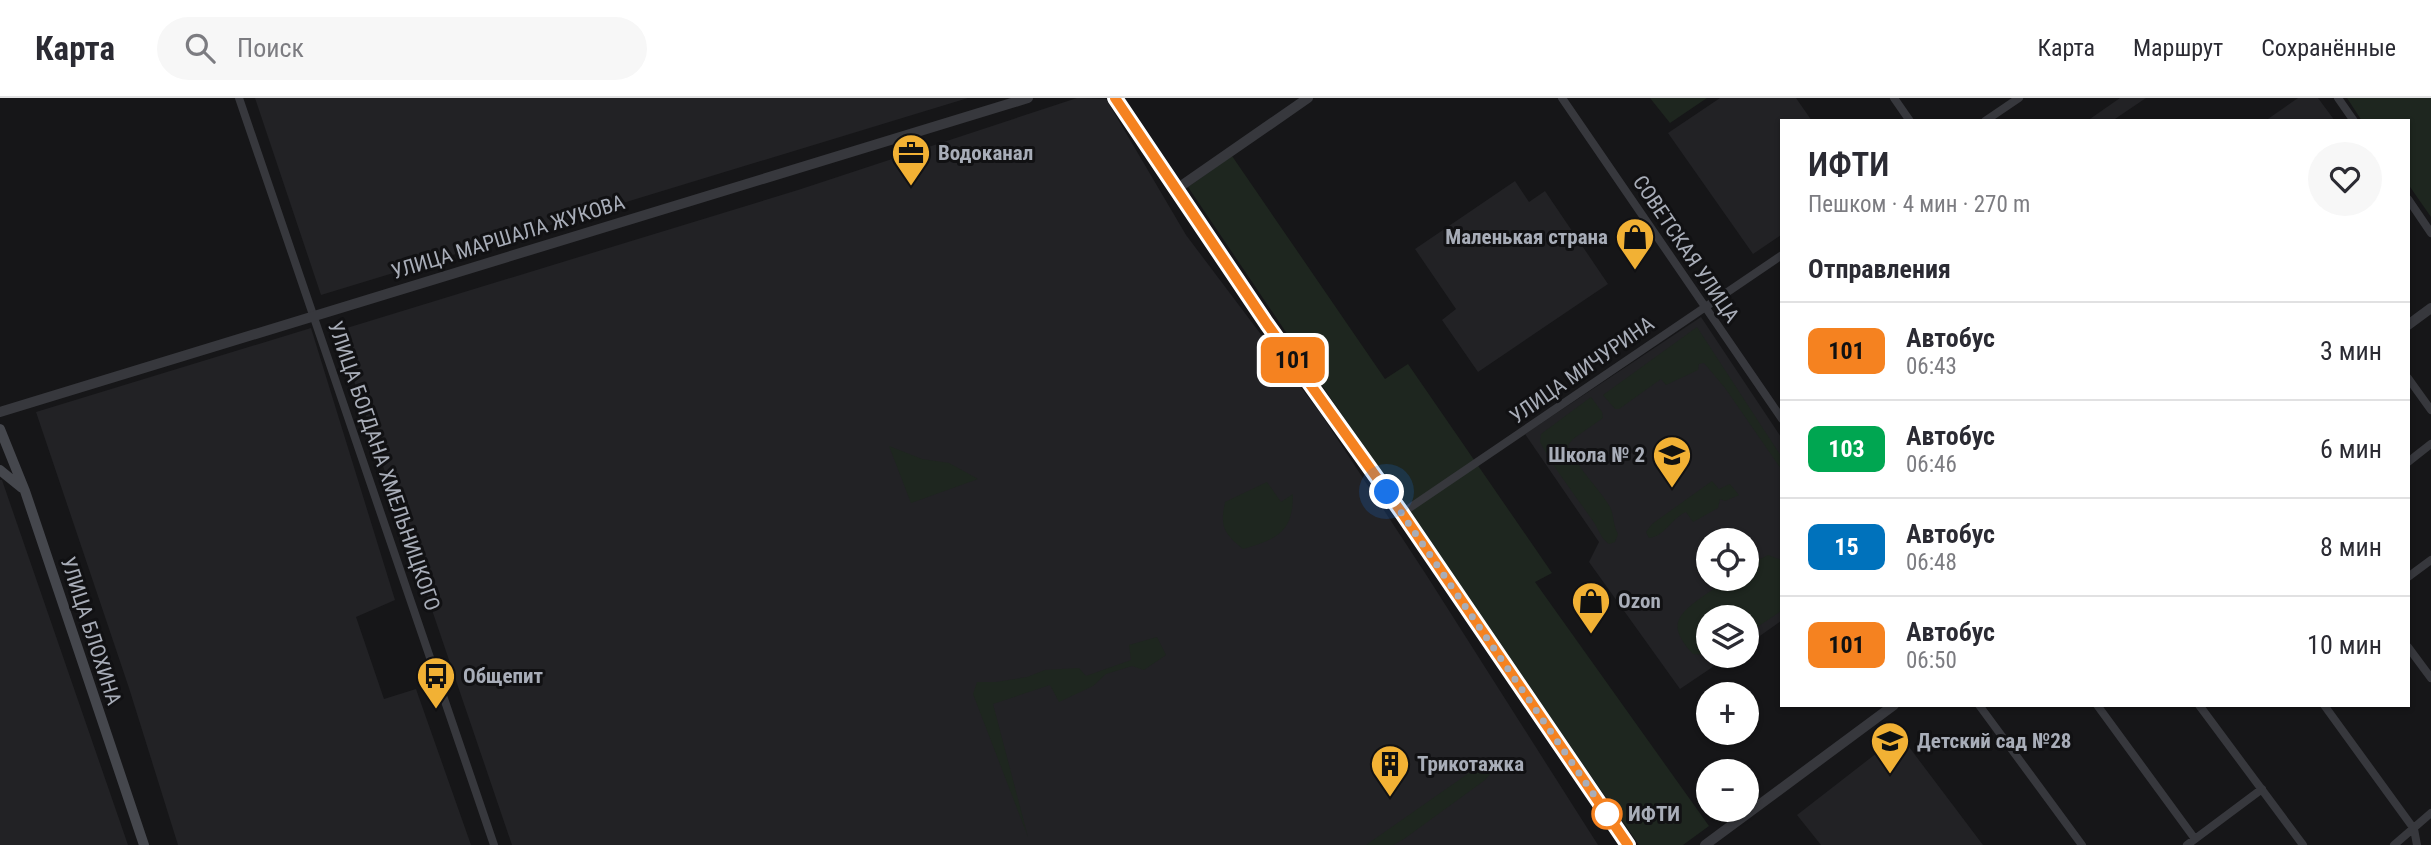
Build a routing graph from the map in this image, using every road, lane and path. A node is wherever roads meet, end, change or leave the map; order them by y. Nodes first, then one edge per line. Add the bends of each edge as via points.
1 (239, 98) edge
2 (1028, 98) edge
3 (1115, 98) edge
4 (1308, 98) edge
5 (1562, 98) edge
6 (1894, 98) edge
7 (2019, 98) edge
8 (2338, 98) edge
9 (1909, 119) edge
10 (1988, 119) edge
11 (2353, 119) edge
12 (1178, 188) junction
13 (2410, 202) edge
14 (2431, 233) edge
15 (1780, 256) edge
16 (1705, 306) junction
17 (2431, 308) edge
18 (315, 316) junction
19 (2410, 324) edge
20 (2410, 381) edge
21 (2431, 410) edge
22 (0, 412) edge
23 (1780, 416) edge
24 (0, 429) edge
25 (2431, 444) edge
26 (2410, 460) edge
27 (0, 470) edge
28 (24, 491) junction
29 (1402, 513) junction
30 (2431, 559) edge
31 (2410, 575) edge
32 (2410, 650) edge
33 (2431, 678) edge
34 (1891, 707) edge
35 (1980, 707) edge
36 (2099, 707) edge
37 (2200, 707) edge
38 (2326, 707) edge
39 (2262, 789) junction
40 (2431, 813) edge
41 (2414, 829) junction
42 (2195, 839) junction
43 (144, 845) edge
44 (494, 845) edge
45 (1628, 845) edge
46 (1705, 845) edge
47 (2082, 845) edge
48 (2187, 845) edge
49 (2303, 845) edge
50 (2394, 845) edge
51 (2417, 845) edge

1 - 18 street, УЛИЦА БОГДАНА ХМЕЛЬНИЦКОГО
2 - 18 street, УЛИЦА МАРШАЛА ЖУКОВА
3 - 12 street
4 - 12 street
5 - 16 street, СОВЕТСКАЯ УЛИЦА
6 - 9 street
7 - 10 street
8 - 11 street
12 - 29 street via 1267,324
13 - 14 street
15 - 16 street, УЛИЦА МИЧУРИНА
16 - 23 street, СОВЕТСКАЯ УЛИЦА
16 - 29 street, УЛИЦА МИЧУРИНА
17 - 19 street
18 - 22 street, УЛИЦА МАРШАЛА ЖУКОВА
18 - 44 street, УЛИЦА БОГДАНА ХМЕЛЬНИЦКОГО
20 - 21 street
24 - 28 main road, УЛИЦА БЛОХИНА
25 - 26 street
27 - 28 main road
28 - 43 main road, УЛИЦА БЛОХИНА
29 - 45 street
30 - 31 street
32 - 33 street
34 - 46 street
35 - 47 street
36 - 42 street
37 - 39 street
38 - 41 street
39 - 42 street
39 - 49 street
40 - 41 street
41 - 50 street
41 - 51 street
42 - 48 street

